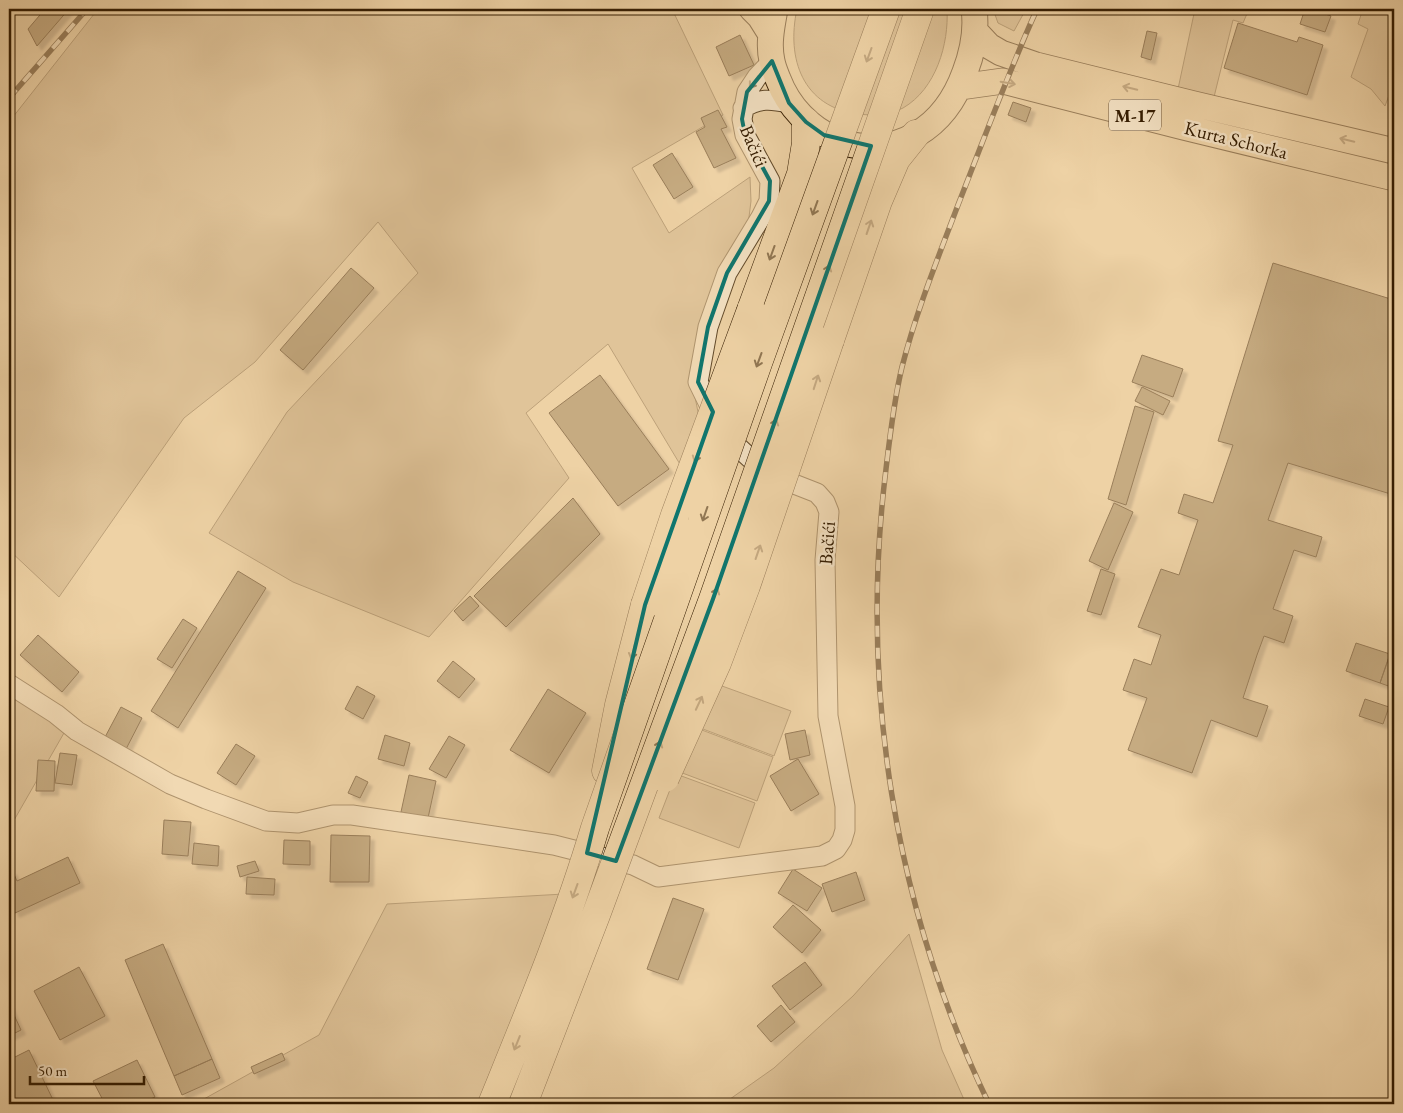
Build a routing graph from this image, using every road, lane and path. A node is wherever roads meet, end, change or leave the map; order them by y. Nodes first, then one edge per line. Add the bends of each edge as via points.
1 (752, 9) edge
2 (776, 9) edge
3 (886, 9) edge
4 (920, 9) edge
5 (975, 20) edge
6 (770, 33) junction
7 (772, 61) junction
8 (960, 87) junction
9 (743, 108) junction
10 (797, 113) junction
11 (916, 134) junction
12 (1394, 151) edge
13 (1394, 178) edge
14 (9, 684) edge
15 (595, 828) junction
16 (492, 1104) edge
17 (523, 1104) edge
18 (534, 1104) edge

1 - 6 main road
2 - 6 main road
3 -> 15 highway, bridge
17 -> 4 highway, bridge via 714,599
5 - 8 main road, M-17 via 970,60
12 -> 5 main road, Kurta Schorka / M-17 via 1036,65 989,46
6 - 7 main road
7 -> 9 street, Bačići via 747,92
7 - 10 main road
8 - 11 main road, M-17 via 934,122
8 -> 13 main road, Kurta Schorka / M-17 via 1004,81
9 - 10 street, Bačići via 757,100 774,100
9 - 14 street, Bačići via 745,135 770,181 769,201 727,273 708,327 698,382 722,433 766,473 817,493 829,512 824,560 828,716 844,806 845,830 836,849 822,856 658,877 634,866 554,845 352,815 333,815 298,823 266,821 170,784 77,731
10 - 11 main road, M-17 via 824,135 847,144 894,143
10 -> 15 highway, bridge via 806,144 801,174 645,604 619,705
18 -> 11 highway, bridge via 636,842 717,663 878,202 896,159
15 -> 16 highway, bridge via 548,964

